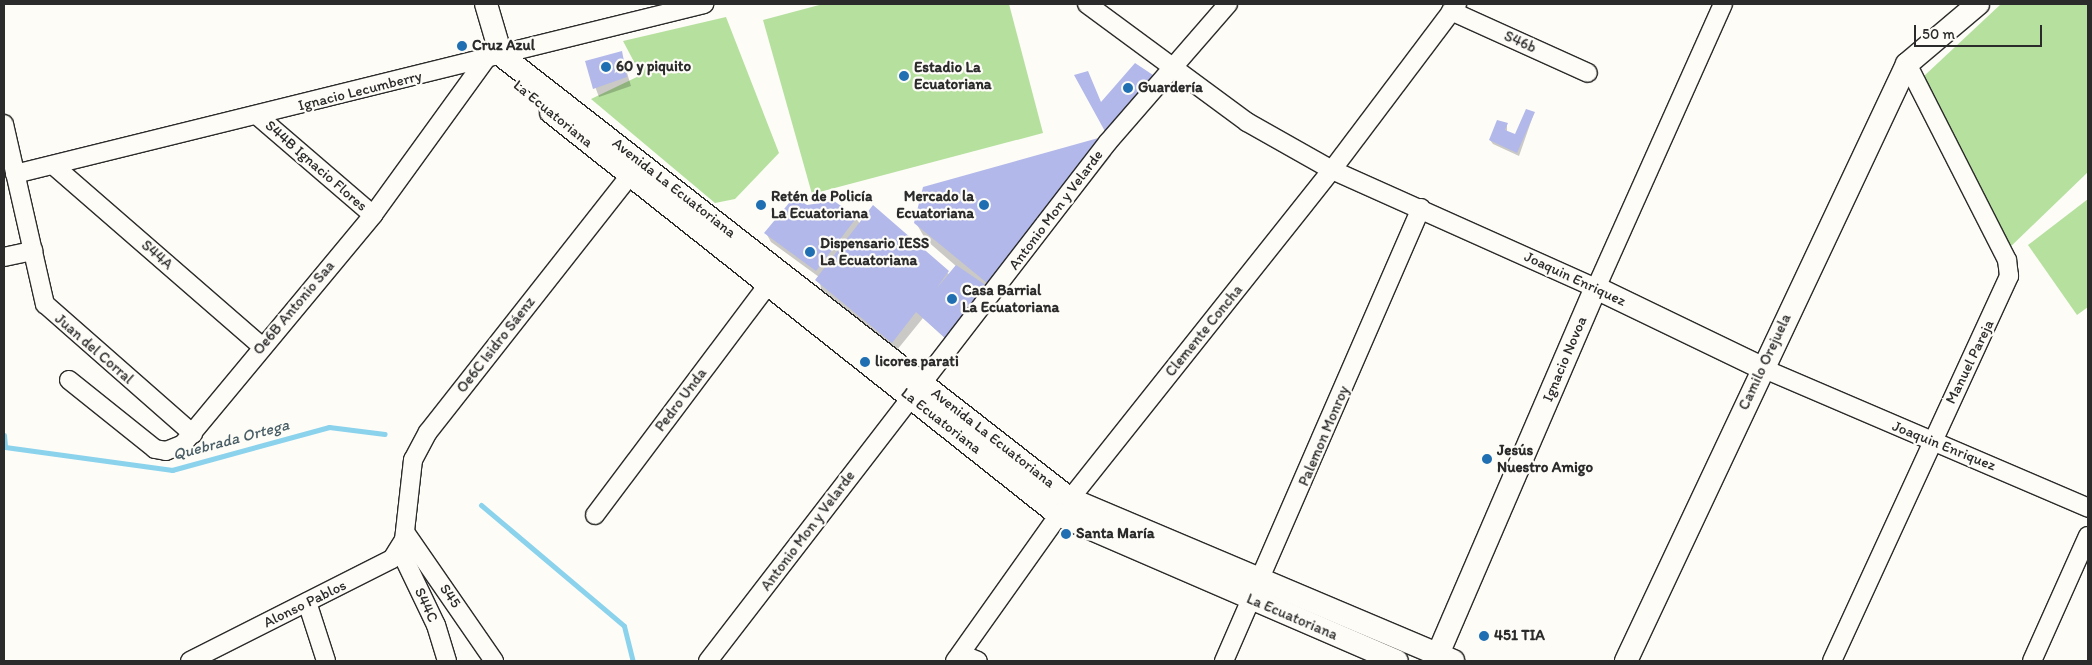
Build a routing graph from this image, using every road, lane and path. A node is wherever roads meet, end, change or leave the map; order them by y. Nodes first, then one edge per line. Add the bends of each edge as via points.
1 (470, 4) edge
2 (486, 4) edge
3 (704, 4) edge
4 (1087, 4) edge
5 (1228, 4) edge
6 (1723, 4) edge
7 (1978, 4) edge
8 (1454, 7) edge
9 (493, 57) junction
10 (1907, 64) junction
11 (1172, 67) junction
12 (1588, 73) dead end
13 (259, 117) junction
14 (4, 124) edge
15 (53, 165) junction
16 (635, 168) junction
17 (1332, 170) junction
18 (15, 174) junction
19 (1421, 208) junction
20 (373, 215) junction
21 (33, 251) junction
22 (4, 257) edge
23 (767, 286) junction
24 (1596, 288) junction
25 (261, 346) junction
26 (1762, 368) junction
27 (69, 380) dead end
28 (917, 390) junction
29 (193, 434) junction
30 (1931, 442) junction
31 (1065, 507) junction
32 (2088, 508) edge
33 (595, 515) dead end
34 (405, 532) junction
35 (2088, 536) edge
36 (400, 550) junction
37 (1263, 581) junction
38 (1253, 601) junction
39 (307, 602) junction
40 (958, 658) edge
41 (1442, 659) edge
42 (190, 661) edge
43 (326, 661) edge
44 (447, 661) edge
45 (494, 661) edge
46 (708, 661) edge
47 (978, 661) edge
48 (1224, 661) edge
49 (1397, 661) edge
50 (1626, 661) edge
51 (1832, 661) edge
52 (2032, 661) edge

1 - 9 street
2 - 9 street
3 - 9 street, Ignacio Lecumberry
4 - 11 street, Joaquin Enriquez
5 - 11 street, Antonio Mon y Velarde
6 - 24 street, Ignacio Novoa
7 - 10 street
8 - 12 street, S46b
8 - 17 street, Clemente Concha
9 - 13 street, Ignacio Lecumberry
9 - 16 street, Avenida La Ecuatoriana
9 - 20 street, Oe6B Antonio Saa
10 - 26 street, Camilo Orejuela
10 - 30 street, Manuel Pareja via 2007,260 2009,276
11 - 17 street, Joaquin Enriquez via 1247,122
11 - 28 street, Antonio Mon y Velarde via 1108,142
13 - 15 street, Ignacio Lecumberry
13 - 20 street, S44B Ignacio Flores
14 - 18 street, Juan del Corral
15 - 18 street, Ignacio Lecumberry
15 - 25 street, S44A
16 - 23 street, La Ecuatoriana
16 - 28 street, Avenida La Ecuatoriana
16 - 34 street, Oe6C Isidro Sáenz via 428,432 413,460
17 - 19 street, Joaquin Enriquez
17 - 31 street, Clemente Concha
18 - 21 street, Juan del Corral
19 - 24 street, Joaquin Enriquez
19 - 37 street, Palemon Monroy
20 - 25 street, Oe6B Antonio Saa
21 - 22 street
21 - 29 street, Juan del Corral via 45,304 55,317
23 - 28 street, La Ecuatoriana
23 - 33 street, Pedro Unda
24 - 26 street, Joaquin Enriquez
24 - 41 street, Ignacio Novoa
25 - 29 street, Oe6B Antonio Saa
26 - 30 street, Joaquin Enriquez
26 - 50 street, Camilo Orejuela
27 - 29 street, Oe6B Antonio Saa via 155,449 176,449
28 - 31 street, Avenida La Ecuatoriana
28 - 46 street, Antonio Mon y Velarde
30 - 32 street, Joaquin Enriquez via 2080,500
30 - 51 street, Manuel Pareja
31 - 37 street, Avenida La Ecuatoriana
31 - 38 street, La Ecuatoriana
31 - 40 street, Clemente Concha
34 - 36 street
34 - 45 street, S45
35 - 52 street
36 - 39 street, Alonso Pablos via 384,564
36 - 44 street, S44C via 436,625
37 - 38 street, Palemon Monroy
37 - 41 street, Avenida La Ecuatoriana
38 - 48 street, Palemon Monroy
38 - 49 street, La Ecuatoriana
39 - 42 street, Alonso Pablos
39 - 43 street
40 - 47 street

